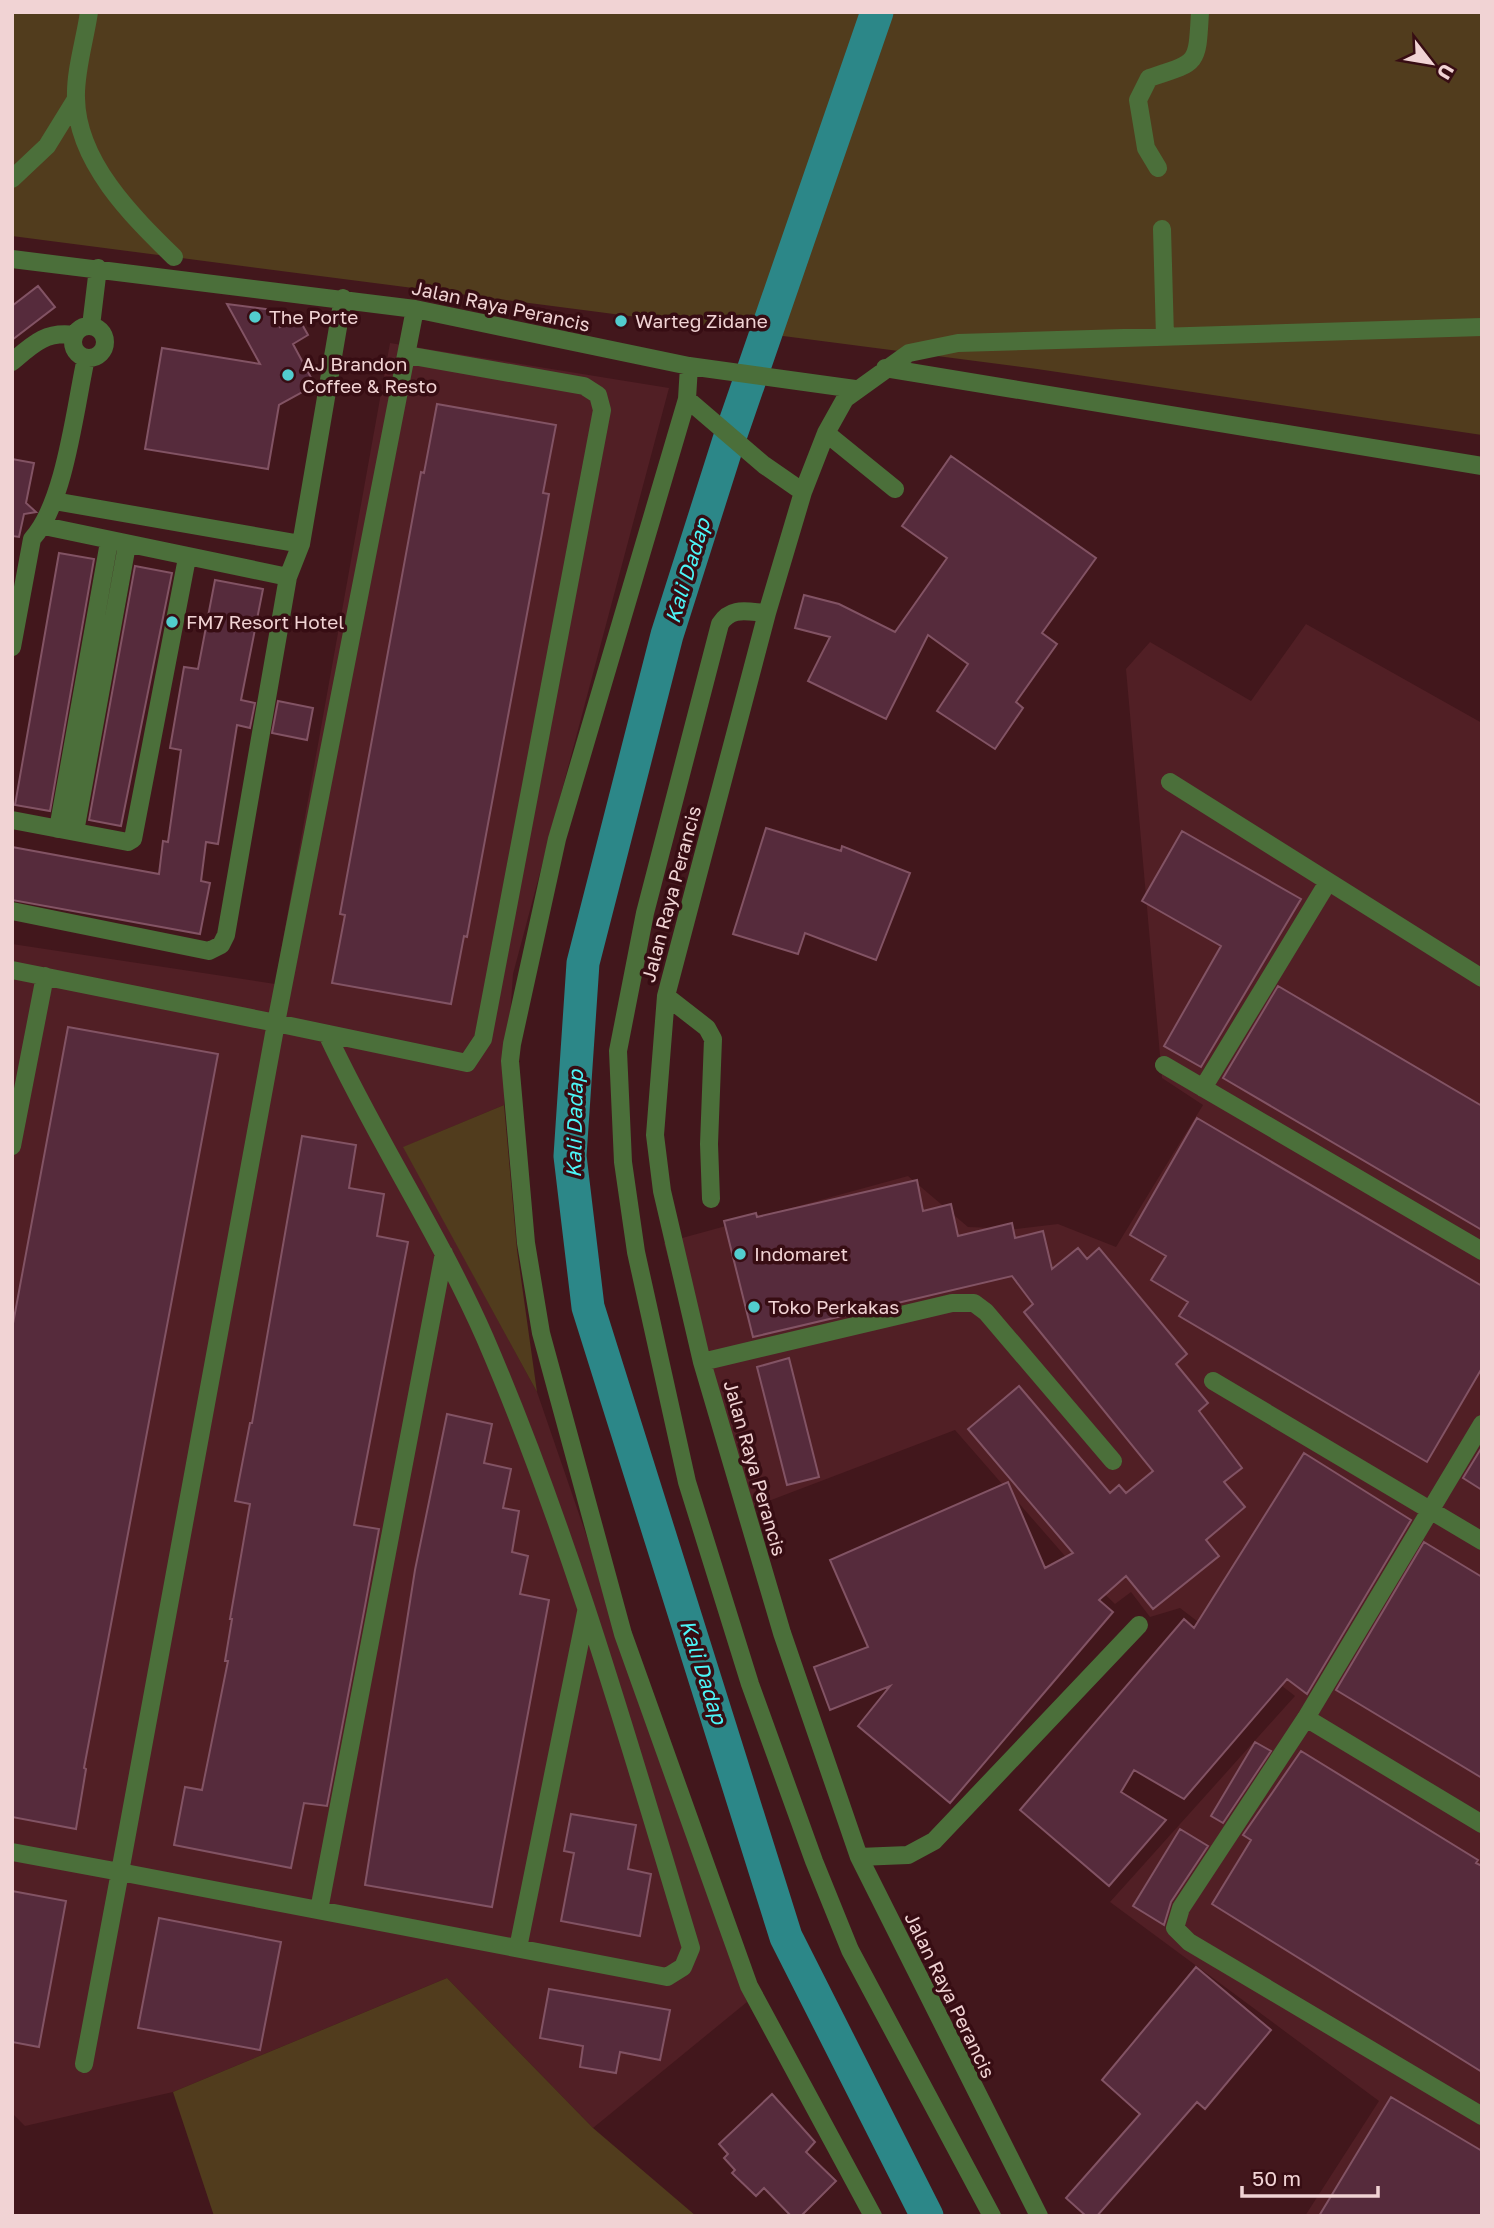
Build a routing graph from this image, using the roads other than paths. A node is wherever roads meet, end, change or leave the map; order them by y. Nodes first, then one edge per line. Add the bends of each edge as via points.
1 (89, 12) edge
2 (1200, 12) edge
3 (76, 99) junction
4 (1158, 168) dead end
5 (12, 179) edge
6 (1162, 229) dead end
7 (174, 257) dead end
8 (12, 259) edge
9 (98, 268) junction
10 (343, 299) junction
11 (415, 309) junction
12 (91, 326) junction
13 (1482, 327) edge
14 (74, 335) junction
15 (1165, 337) junction
16 (407, 355) junction
17 (86, 358) junction
18 (12, 362) edge
19 (689, 366) junction
20 (886, 368) junction
21 (855, 389) junction
22 (687, 399) junction
23 (825, 433) junction
24 (1482, 466) edge
25 (895, 489) dead end
26 (803, 492) junction
27 (54, 501) junction
28 (44, 526) junction
29 (118, 544) junction
30 (301, 544) junction
31 (187, 558) junction
32 (288, 577) junction
33 (767, 613) junction
34 (12, 647) edge
35 (1170, 782) dead end
36 (12, 820) edge
37 (67, 830) junction
38 (1328, 882) junction
39 (12, 911) edge
40 (12, 970) edge
41 (45, 976) junction
42 (1482, 978) edge
43 (666, 996) junction
44 (276, 1023) junction
45 (327, 1034) junction
46 (1164, 1065) dead end
47 (1203, 1088) junction
48 (12, 1146) edge
49 (711, 1199) dead end
50 (1482, 1251) edge
51 (444, 1253) junction
52 (702, 1362) junction
53 (1213, 1381) dead end
54 (1482, 1424) edge
55 (1113, 1461) dead end
56 (1432, 1510) junction
57 (1482, 1541) edge
58 (586, 1611) junction
59 (1139, 1625) dead end
60 (1306, 1718) junction
61 (1482, 1824) edge
62 (12, 1852) edge
63 (859, 1857) junction
64 (120, 1872) junction
65 (319, 1910) junction
66 (518, 1948) junction
67 (84, 2064) dead end
68 (1482, 2116) edge
69 (873, 2216) edge
70 (992, 2216) edge
71 (1039, 2216) edge

1 - 3 street
2 - 4 street via 1198,51 1188,65 1149,78 1138,100 1146,148
3 - 5 street via 47,146
3 - 7 street via 86,143 110,188
6 - 15 street
8 - 9 street, Jalan Raya Perancis
9 - 10 street, Jalan Raya Perancis
9 - 12 street
10 - 11 street, Jalan Raya Perancis
10 - 30 street
11 - 16 street
11 - 19 street, Jalan Raya Perancis
12 - 14 street
12 - 17 street via 103,334 105,344 101,354
13 - 15 street
14 - 17 street via 75,350
14 - 18 street via 57,333 41,338
15 - 20 street via 946,345 909,353
16 - 44 street
16 - 45 street via 584,386 598,395 602,410 483,1040 467,1063
17 - 27 street
19 - 21 street, Jalan Raya Perancis
19 - 22 street
20 - 21 street
20 - 24 street
21 - 23 street, Jalan Raya Perancis
22 - 26 street
22 - 69 street via 557,839 512,1044 526,1243 541,1333 623,1634 749,1986
23 - 25 street
23 - 26 street, Jalan Raya Perancis
26 - 33 street, Jalan Raya Perancis
27 - 28 street
27 - 30 street
28 - 29 street
28 - 34 street via 32,539
29 - 31 street
29 - 37 street
30 - 32 street
31 - 32 street
31 - 37 street via 133,839 128,842
32 - 39 street via 221,945 209,951
33 - 43 street, Jalan Raya Perancis
33 - 70 street via 735,611 726,614 720,624 645,914 618,1051 623,1162 632,1226 687,1482 750,1684 850,1950
35 - 38 street
36 - 37 street
38 - 42 street
38 - 47 street
40 - 41 street
41 - 44 street
41 - 48 street
43 - 49 street via 707,1028 713,1039
43 - 52 street, Jalan Raya Perancis via 656,1135 662,1191
44 - 45 street
44 - 64 street
45 - 51 street via 360,1106
46 - 47 street
47 - 50 street
51 - 58 street via 485,1337
51 - 65 street
52 - 55 street via 952,1303 974,1303
52 - 63 street, Jalan Raya Perancis via 782,1633
53 - 56 street
54 - 56 street
56 - 57 street
56 - 60 street
58 - 66 street
58 - 66 street via 691,1948 683,1967 667,1977
59 - 63 street via 934,1841 908,1855
60 - 61 street
60 - 68 street via 1181,1908 1175,1927 1189,1942
62 - 64 street
63 - 71 street, Jalan Raya Perancis
64 - 65 street
64 - 67 street
65 - 66 street

